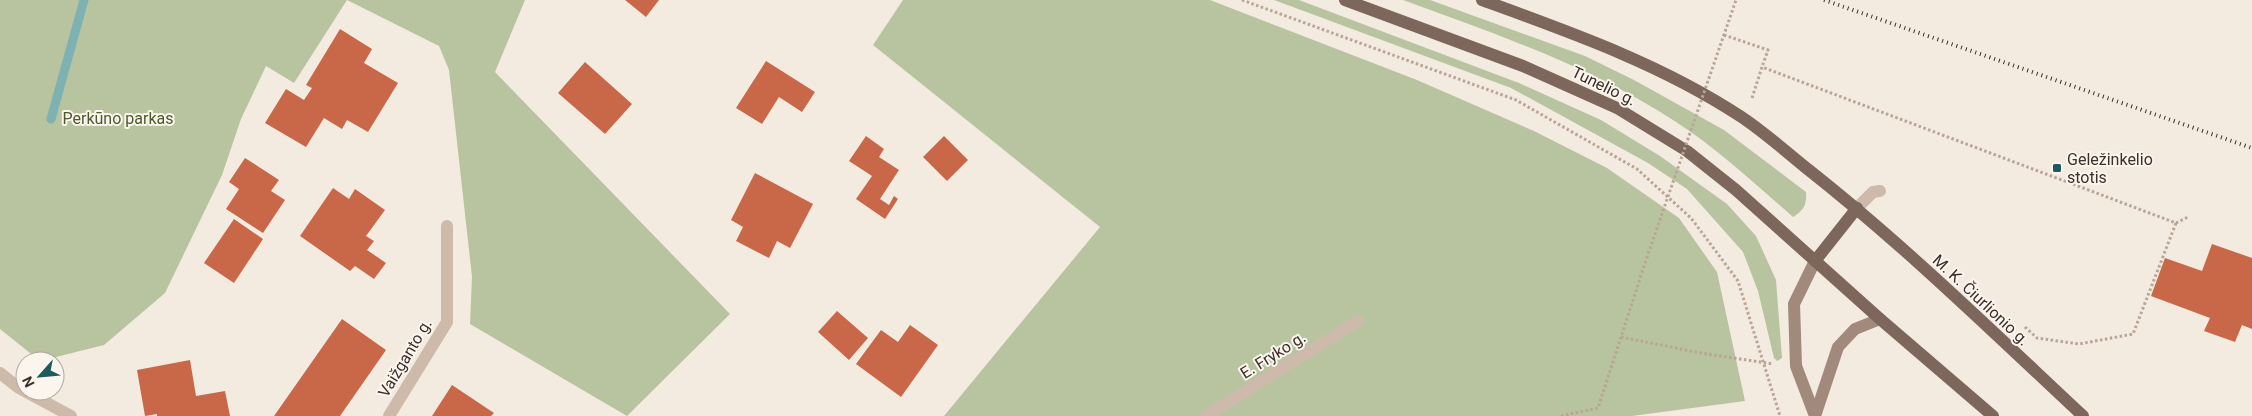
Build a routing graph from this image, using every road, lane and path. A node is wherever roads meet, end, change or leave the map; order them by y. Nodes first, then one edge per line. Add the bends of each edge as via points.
1 (1242, 0) edge
2 (1345, 0) edge
3 (1482, 0) edge
4 (1736, 0) edge
5 (1724, 35) junction
6 (1762, 67) junction
7 (1741, 117) junction
8 (1880, 191) dead end
9 (1857, 208) junction
10 (2188, 217) dead end
11 (2176, 223) junction
12 (447, 226) dead end
13 (1815, 261) junction
14 (1880, 319) junction
15 (1358, 321) dead end
16 (1621, 337) junction
17 (2079, 344) dead end
18 (1764, 362) junction
19 (0, 374) edge
20 (72, 416) edge
21 (389, 416) edge
22 (1206, 416) edge
23 (1562, 416) edge
24 (1780, 416) edge
25 (1815, 416) edge
26 (1993, 416) edge
27 (2083, 416) edge

1 - 18 path via 1516,100 1637,169 1691,218 1738,281
2 - 13 main road, Tunelio g. via 1523,66 1618,108 1687,151
3 - 7 main road via 1590,40 1646,65
4 - 5 path, bridge
5 - 6 path via 1768,50
5 - 16 path, bridge
6 - 7 path
6 - 11 path
7 - 9 main road
8 - 9 street via 1873,192
9 - 13 main road
9 - 27 main road, M. K. Čiurlionio g.
10 - 11 path
11 - 17 path via 2133,334
12 - 21 street, Vaižganto g. via 447,322
13 - 14 main road
13 - 25 street via 1794,304 1796,366
14 - 25 street via 1855,329 1838,347
14 - 26 main road
15 - 22 street, E. Fryko g.
16 - 18 path
16 - 23 path via 1598,408
18 - 24 path
19 - 20 street via 19,388

